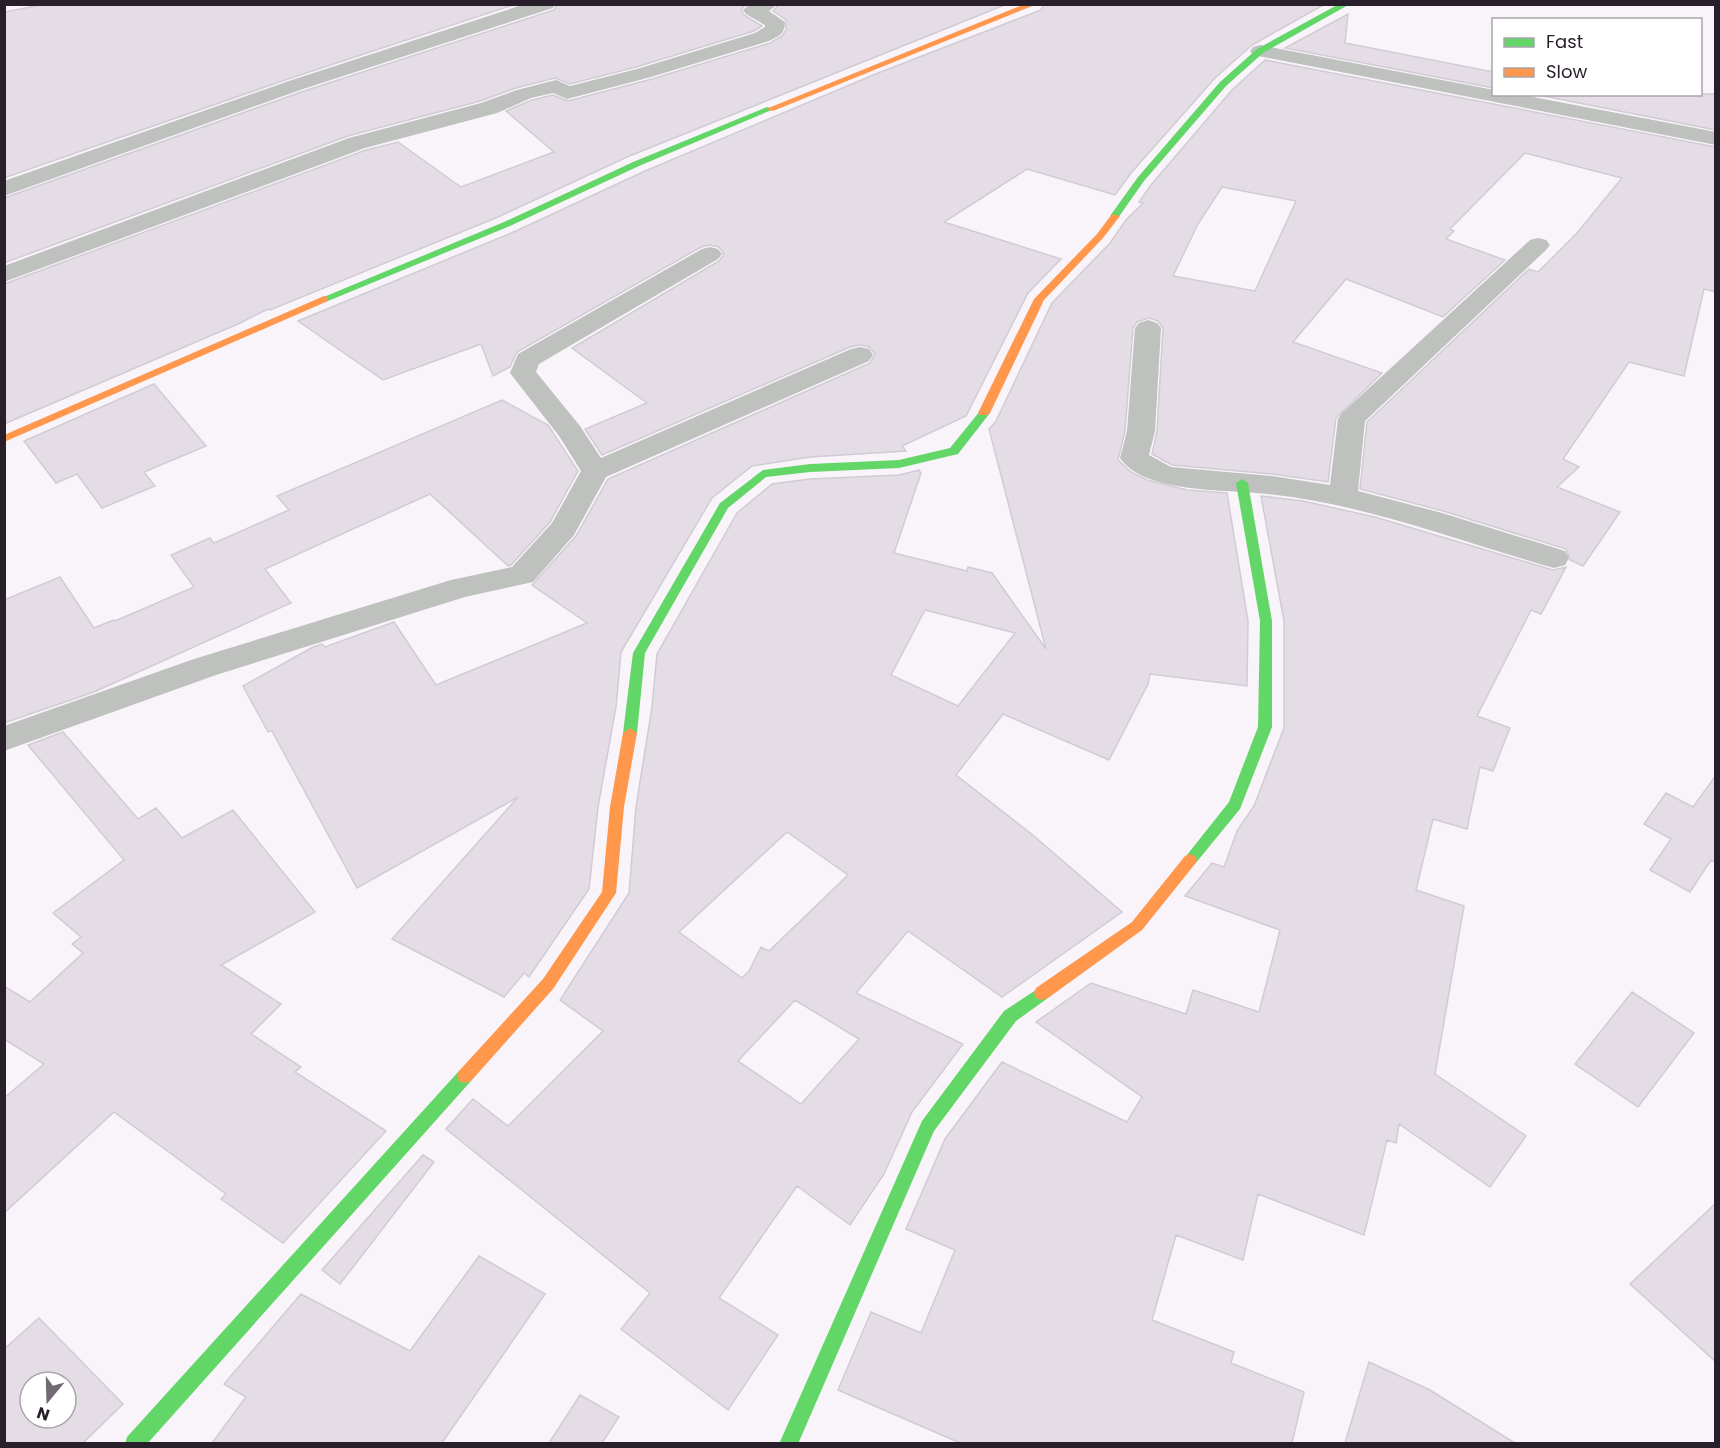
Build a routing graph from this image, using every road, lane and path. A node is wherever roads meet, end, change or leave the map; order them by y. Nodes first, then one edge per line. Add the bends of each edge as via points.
1 (546, 4) edge
2 (768, 4) edge
3 (1033, 4) edge
4 (1346, 4) edge
5 (1260, 51) junction
6 (1492, 96) edge
7 (1493, 96) edge
8 (1716, 139) edge
9 (4, 189) edge
10 (1538, 245) dead end
11 (710, 254) dead end
12 (4, 275) edge
13 (1148, 328) dead end
14 (860, 355) dead end
15 (4, 439) edge
16 (595, 471) junction
17 (1242, 483) junction
18 (1343, 497) junction
19 (1554, 558) dead end
20 (4, 739) edge
21 (134, 1443) edge
22 (788, 1443) edge

1 - 9 street via 296,85
2 - 12 street via 753,10 776,22 775,30 762,37 567,93 556,86 524,94 489,108 357,143
3 - 15 street via 636,164 507,224
4 - 5 street
5 - 6 street
5 - 21 street via 1223,84 1141,179 1100,236 1039,299 980,420 954,451 899,464 763,474 724,506 639,653 609,893 548,984
7 - 8 street
10 - 18 street via 1352,419
11 - 16 street via 527,360 524,373
13 - 17 street via 1141,431 1134,458 1166,476
14 - 16 street
16 - 20 street via 564,528 522,575 462,587 205,667
17 - 18 street
17 - 22 street via 1266,621 1265,727 1235,805 1137,926 1010,1016 928,1126
18 - 19 street via 1398,509

